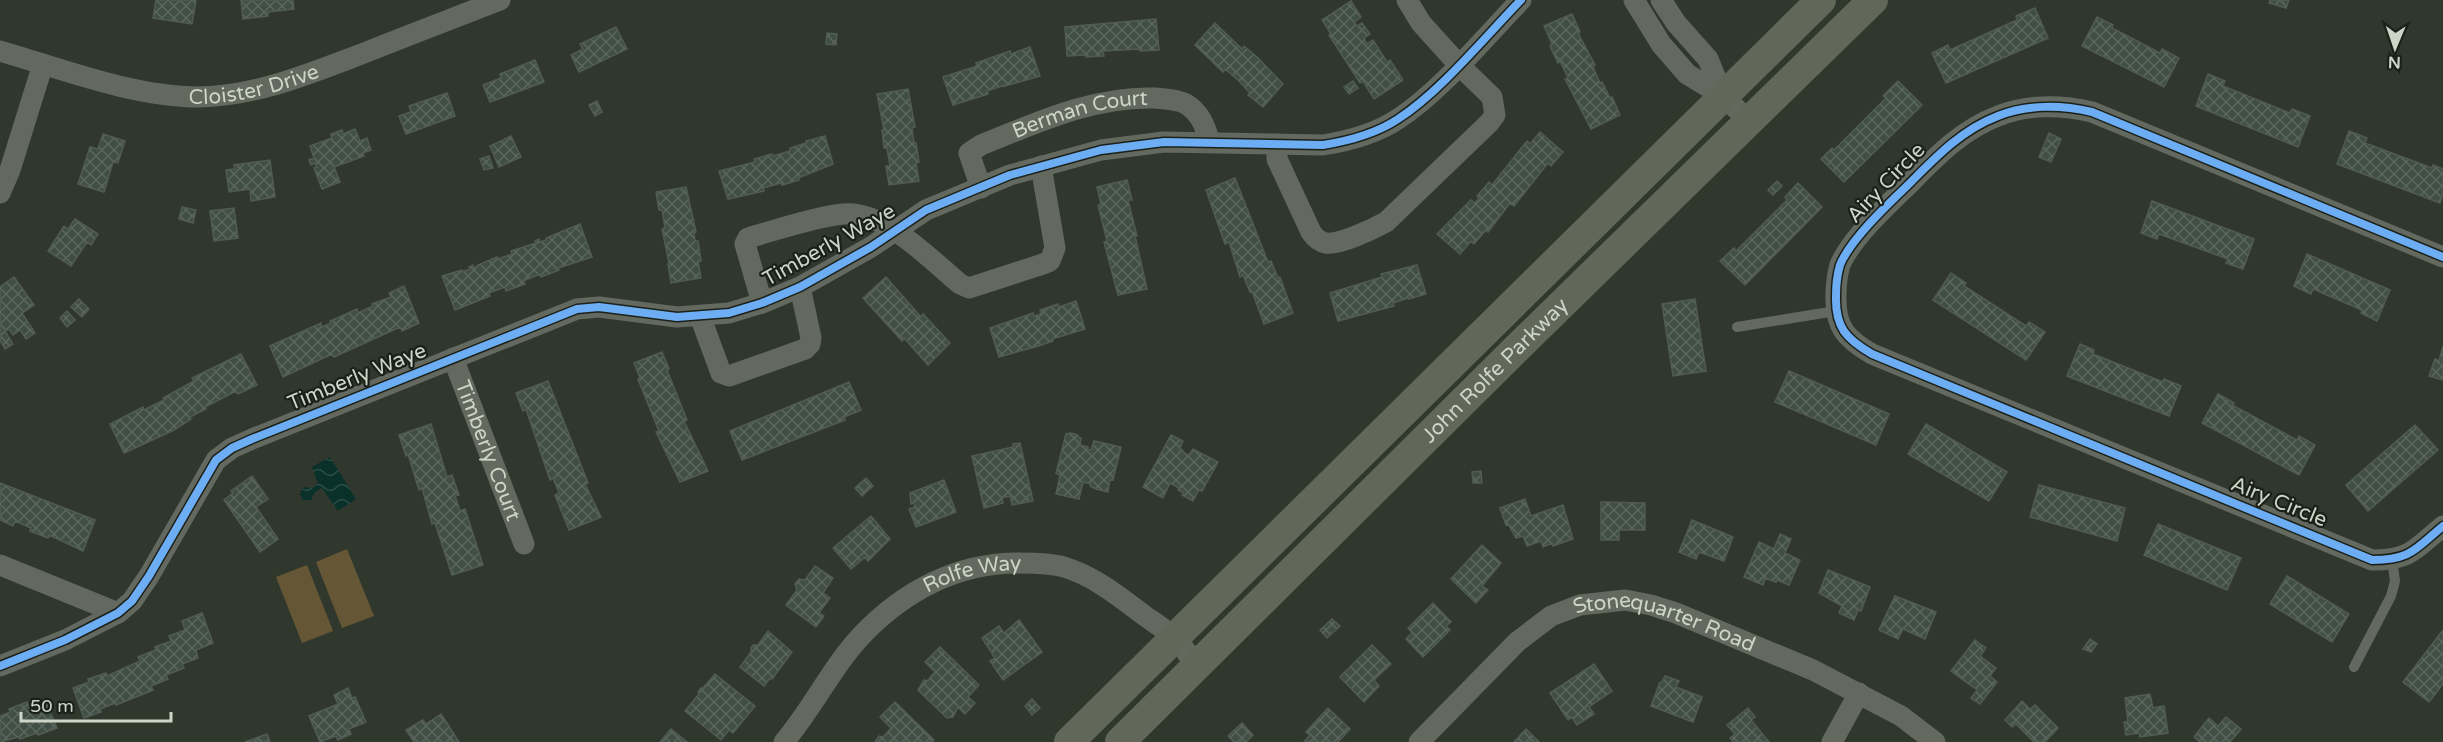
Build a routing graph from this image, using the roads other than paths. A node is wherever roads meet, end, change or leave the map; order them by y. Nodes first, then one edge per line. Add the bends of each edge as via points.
1 (500, 0) edge
2 (1407, 0) edge
3 (1521, 0) edge
4 (1634, 0) edge
5 (1661, 0) edge
6 (1821, 0) edge
7 (1873, 0) edge
8 (0, 51) edge
9 (43, 64) junction
10 (1458, 64) junction
11 (1723, 96) junction
12 (1749, 122) junction
13 (1210, 142) junction
14 (1277, 144) junction
15 (1041, 166) junction
16 (981, 188) junction
17 (0, 193) edge
18 (895, 231) junction
19 (2443, 257) edge
20 (800, 287) junction
21 (762, 303) junction
22 (1836, 311) junction
23 (700, 316) junction
24 (1737, 327) dead end
25 (453, 358) junction
26 (2443, 526) edge
27 (524, 544) dead end
28 (2392, 560) junction
29 (0, 565) edge
30 (118, 612) junction
31 (1174, 638) junction
32 (0, 666) edge
33 (1197, 667) junction
34 (2354, 667) dead end
35 (1858, 693) junction
36 (784, 742) edge
37 (1069, 742) edge
38 (1120, 742) edge
39 (1419, 742) edge
40 (1832, 742) edge
41 (1935, 742) edge

1 - 9 street, Cloister Drive via 322,69 265,88 224,95 161,94
2 - 10 street
3 - 10 street, Timberly Waye
4 - 11 street via 1687,74
5 - 11 street via 1708,59
6 - 11 main road, John Rolfe Parkway
7 - 12 main road, John Rolfe Parkway
8 - 9 street, Cloister Drive
9 - 17 street
10 - 14 street, Timberly Waye via 1424,99 1382,127 1343,142
10 - 14 street via 1492,97 1495,115 1398,213 1373,229 1330,244 1316,239 1277,159
11 - 12 street
11 - 31 main road, John Rolfe Parkway
12 - 33 main road, John Rolfe Parkway
13 - 14 street, Timberly Waye
13 - 15 street, Timberly Waye via 1164,142 1101,150
13 - 16 street, Berman Court via 1203,121 1177,100 1108,101 1075,109 969,153
15 - 16 street, Timberly Waye
15 - 18 street via 1055,248 1050,261 969,288 960,285
16 - 18 street, Timberly Waye via 926,210
18 - 20 street, Timberly Waye
18 - 21 street via 876,220 844,214 748,238 745,244
19 - 22 street, Airy Circle via 2092,112 2066,106 2016,109 1954,140 1887,204 1841,263 1836,281
20 - 21 street, Timberly Waye
20 - 23 street via 810,344 729,376 721,373
21 - 23 street, Timberly Waye via 729,313
22 - 24 lane
22 - 28 street, Airy Circle via 1844,333 1872,354 2372,560
23 - 25 street, Timberly Waye via 677,317 599,307 577,309
25 - 27 street, Timberly Court
25 - 30 street, Timberly Waye via 252,439 216,460 149,576 132,601
26 - 28 street via 2406,556
28 - 34 lane via 2395,581 2391,596
29 - 30 street
30 - 32 street, Timberly Waye via 65,640
31 - 33 street, Rolfe Way
31 - 36 street, Rolfe Way via 1112,591 1063,567 1005,562 948,574 901,600 863,634 843,656
31 - 37 main road, John Rolfe Parkway
33 - 38 main road, John Rolfe Parkway
35 - 39 street, Stonequarter Road via 1813,670 1651,604 1625,600 1595,602 1551,616 1531,630
35 - 40 street
35 - 41 street, Stonequarter Road via 1900,716

